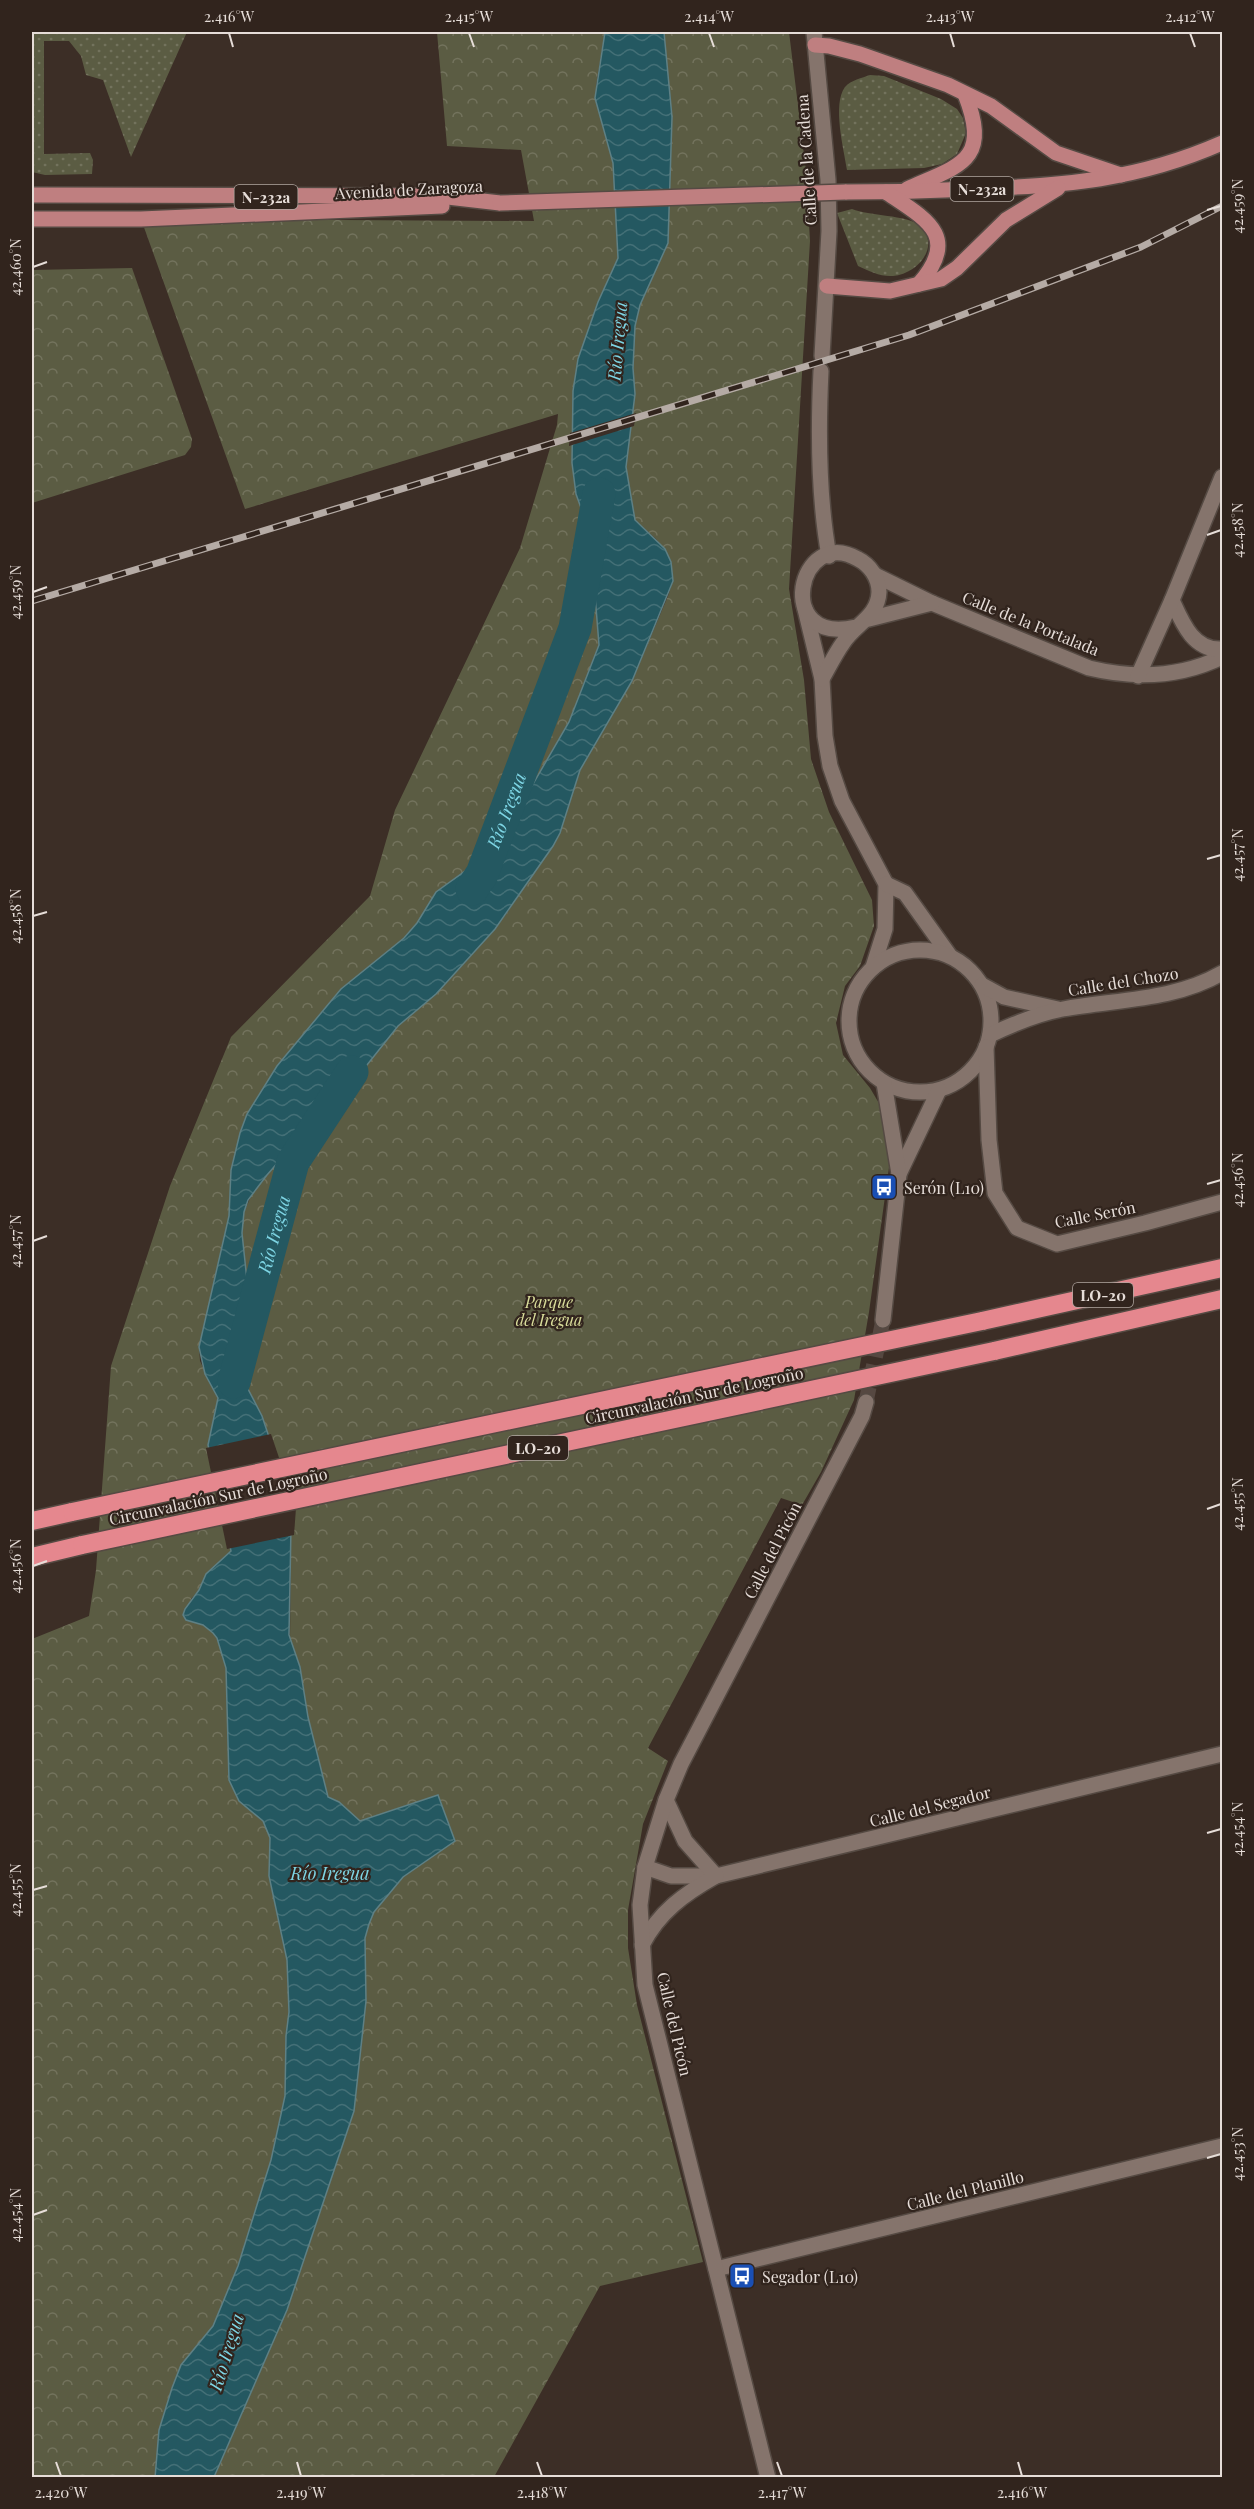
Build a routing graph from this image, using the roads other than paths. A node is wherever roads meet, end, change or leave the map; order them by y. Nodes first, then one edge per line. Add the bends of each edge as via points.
1 (815, 38) edge
2 (965, 94) junction
3 (1222, 143) edge
4 (1125, 176) junction
5 (1064, 185) junction
6 (894, 192) junction
7 (32, 195) edge
8 (500, 203) junction
9 (32, 219) edge
10 (919, 284) junction
11 (827, 286) junction
12 (1222, 477) edge
13 (829, 556) junction
14 (875, 575) junction
15 (1172, 600) junction
16 (932, 603) junction
17 (805, 609) junction
18 (862, 623) junction
19 (1222, 649) edge
20 (1222, 657) edge
21 (1138, 676) junction
22 (822, 679) junction
23 (886, 884) junction
24 (950, 956) junction
25 (873, 967) junction
26 (1222, 973) edge
27 (982, 985) junction
28 (1061, 1009) junction
29 (988, 1041) junction
30 (884, 1083) junction
31 (939, 1090) junction
32 (899, 1174) junction
33 (1222, 1202) edge
34 (1222, 1268) edge
35 (1222, 1299) edge
36 (883, 1320) tunnel mouth
37 (866, 1402) tunnel mouth
38 (32, 1521) edge
39 (32, 1557) edge
40 (1222, 1754) edge
41 (666, 1800) junction
42 (645, 1867) junction
43 (716, 1876) junction
44 (641, 1946) junction
45 (1222, 2146) edge
46 (716, 2269) junction
47 (768, 2478) edge

1 - 2 main road
1 - 11 street, Calle de la Cadena via 828,180
2 - 4 main road via 991,105 1056,153
2 - 6 main road via 975,134 969,155 947,172
3 - 4 main road, N-232a
4 - 5 main road, N-232a
5 - 6 main road, N-232a
5 - 10 main road via 1006,220 948,276
6 - 8 main road, N-232a, bridge
6 - 10 main road via 937,233 939,246 934,264
7 - 8 main road, Avenida de Zaragoza / N-232a via 439,196
8 - 9 main road, Avenida de Zaragoza / N-232a via 141,219
10 - 11 main road via 880,291
11 - 13 street, Calle de la Cadena via 819,414 821,492
12 - 15 street
13 - 14 street via 852,555 866,563
13 - 17 street via 810,567 803,580
14 - 16 street, Calle de la Portalada
14 - 18 street via 877,605
15 - 19 street via 1197,643
15 - 21 street
16 - 18 street
16 - 21 street, Calle de la Portalada via 1089,668
17 - 18 street via 826,628 841,631
17 - 22 street
18 - 22 street via 843,642
20 - 21 street, Calle de la Portalada via 1187,670
22 - 23 street via 830,766 842,801
23 - 24 street via 905,893
23 - 25 street via 885,929
24 - 25 street via 910,950
24 - 27 street via 968,968
25 - 30 street via 861,980 850,1004 849,1027 854,1049 866,1069
26 - 28 street, Calle del Chozo via 1175,993
27 - 28 street, Calle del Chozo via 1005,997
27 - 29 street via 990,1010
28 - 29 street, Calle del Chozo via 1013,1023
29 - 31 street via 975,1066 959,1081
29 - 33 street, Calle Serón via 988,1140 995,1193 1017,1228 1057,1244
30 - 31 street via 902,1090
30 - 32 street
31 - 32 street
32 - 36 street
34 - 38 highway, Circunvalación Sur de Logroño / LO-20, bridge
35 - 39 highway, Circunvalación Sur de Logroño / LO-20, bridge via 994,1352
37 - 41 street, Calle del Picón
40 - 43 street, Calle del Segador
41 - 42 street, Calle del Picón
41 - 43 street via 685,1841
42 - 43 street, Calle del Segador via 671,1876
42 - 44 street, Calle del Picón via 640,1905
43 - 44 street via 687,1893 659,1917
44 - 46 street, Calle del Picón via 645,1985
45 - 46 street, Calle del Planillo
46 - 47 street, Calle del Picón

